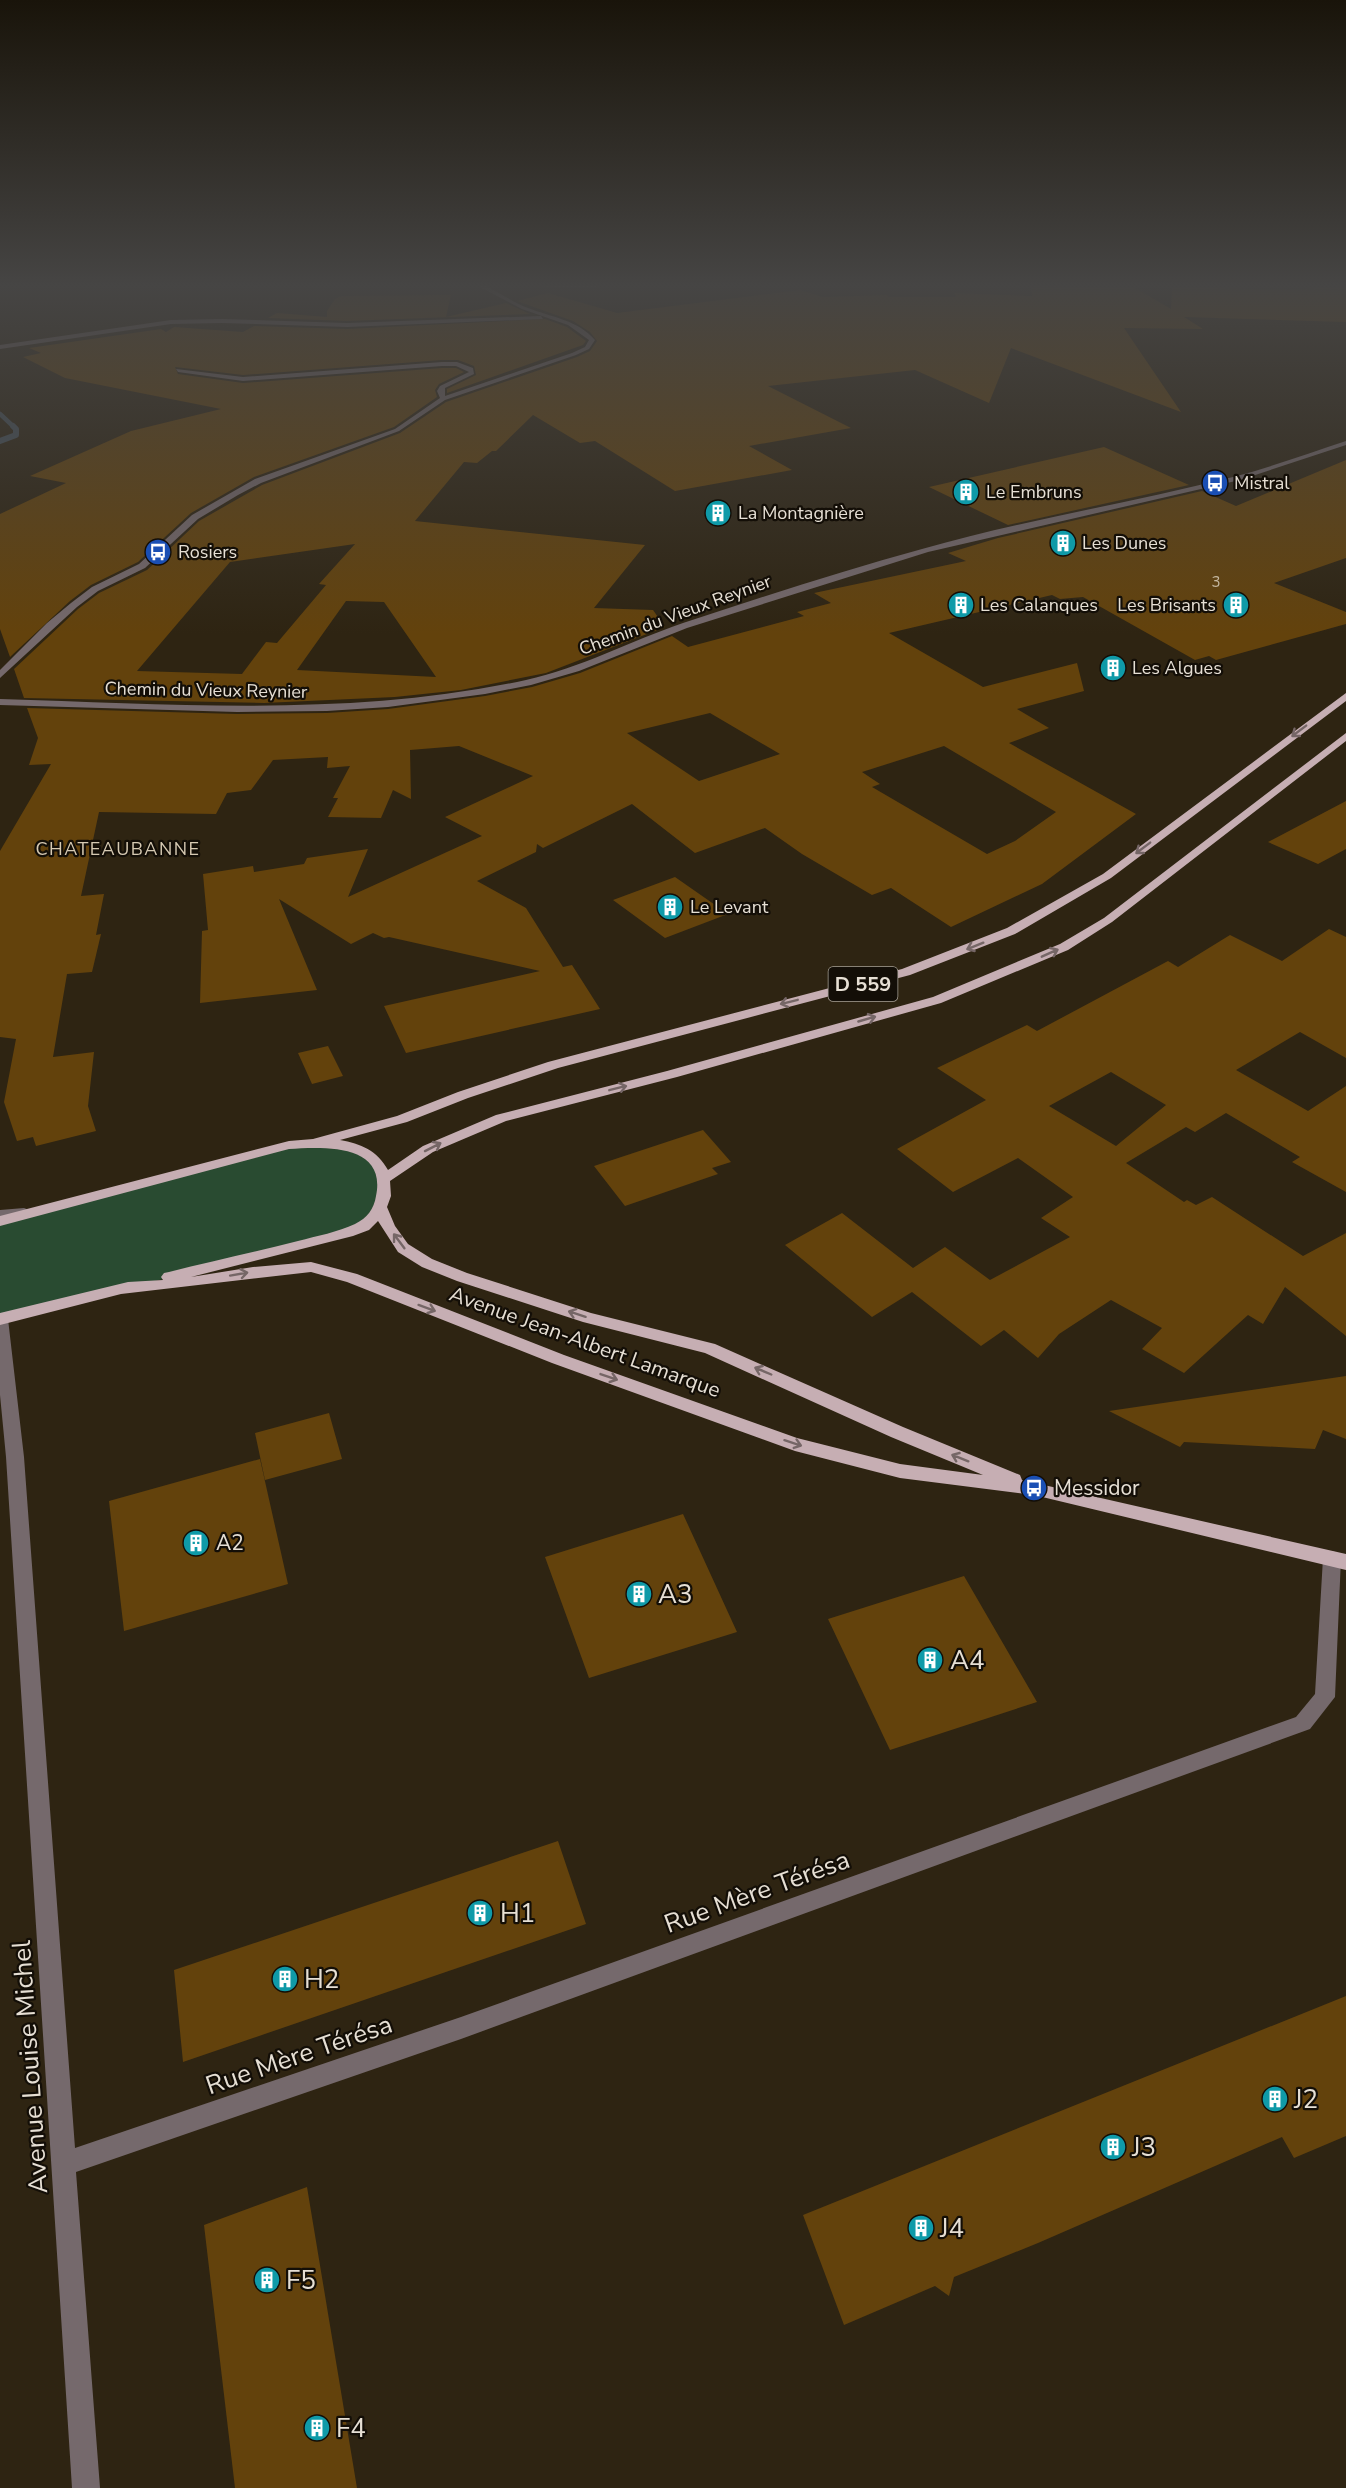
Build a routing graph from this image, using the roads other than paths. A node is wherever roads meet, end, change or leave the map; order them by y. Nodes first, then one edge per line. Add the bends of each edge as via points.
1 (438, 402) edge
2 (1346, 443) edge
3 (0, 675) edge
4 (1346, 696) edge
5 (0, 702) edge
6 (1346, 735) edge
7 (318, 1142) junction
8 (384, 1179) junction
9 (380, 1208) junction
10 (33, 1212) junction
11 (0, 1215) edge
12 (0, 1221) edge
13 (119, 1289) junction
14 (0, 1319) edge
15 (1034, 1488) junction
16 (1339, 1560) edge
17 (64, 2164) junction
18 (86, 2488) edge

1 - 3 street via 397,430 258,481 195,518 142,566 95,589 50,625
2 - 5 street, Chemin du Vieux Reynier via 1237,478 885,562 684,626 576,669 485,691 327,708
4 -> 7 main road, D 559 via 1107,876 1002,935 906,972 553,1065 402,1119
8 -> 6 main road, D 559 via 428,1149 501,1118 937,1000 1064,947 1108,921
7 - 8 main road via 364,1151 380,1165
7 - 10 main road via 289,1145
8 - 9 main road
9 - 13 main road via 368,1222 352,1231
15 -> 9 main road, Avenue Jean-Albert Lamarque via 709,1348 590,1318 427,1263 403,1248
10 - 11 street
10 - 12 main road
13 - 14 main road
13 -> 15 main road, Avenue Jean-Albert Lamarque via 310,1267 352,1278 558,1359 795,1444 900,1471
14 - 17 street, Avenue Louise Michel via 16,1469
15 - 16 main road, Avenue Jean-Albert Lamarque
16 - 17 street, Rue Mère Térésa via 1325,1697 1303,1724 461,2028
17 - 18 street, Avenue Louise Michel

